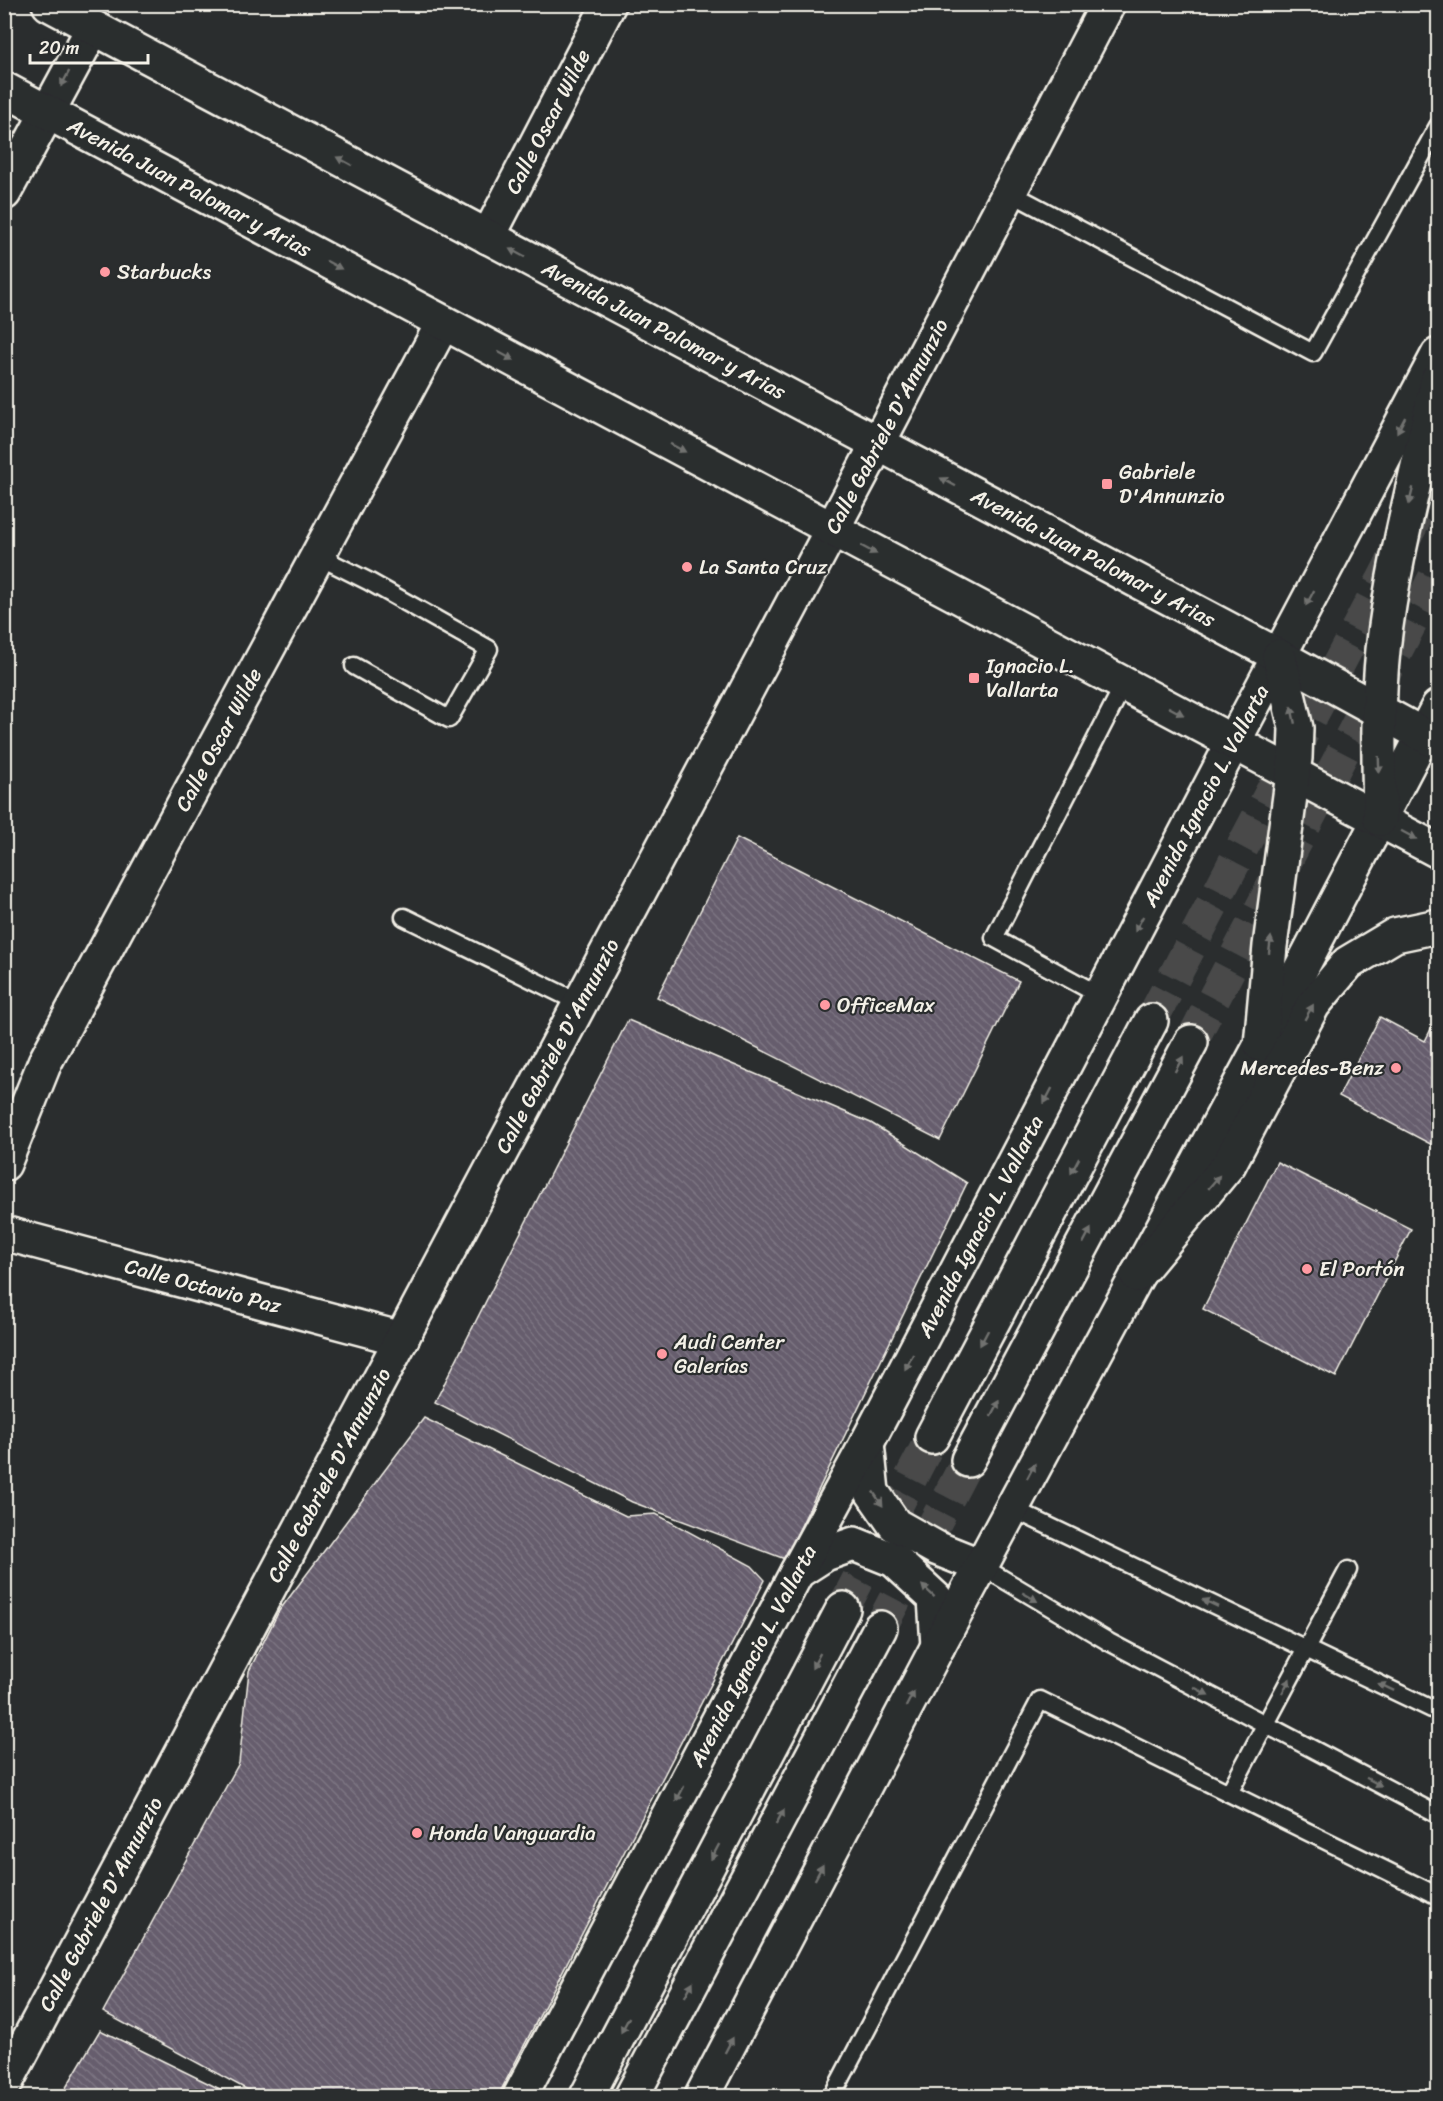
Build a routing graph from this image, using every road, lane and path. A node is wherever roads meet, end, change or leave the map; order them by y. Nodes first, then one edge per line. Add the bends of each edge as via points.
1 (49, 4) edge
2 (609, 4) edge
3 (1108, 4) edge
4 (93, 28) junction
5 (4, 89) edge
6 (48, 112) junction
7 (1438, 126) edge
8 (1009, 192) junction
9 (4, 193) edge
10 (488, 237) junction
11 (443, 323) junction
12 (1438, 355) edge
13 (1438, 378) edge
14 (877, 445) junction
15 (832, 530) junction
16 (318, 556) junction
17 (1279, 656) junction
18 (354, 666) dead end
19 (1124, 684) junction
20 (1379, 711) junction
21 (1434, 728) edge
22 (1234, 741) junction
23 (1293, 773) junction
24 (1380, 819) junction
25 (1438, 851) edge
26 (404, 917) dead end
27 (1438, 926) edge
28 (1101, 996) junction
29 (580, 1003) junction
30 (1151, 1021) tunnel mouth
31 (1191, 1042) tunnel mouth
32 (1261, 1045) junction
33 (4, 1164) edge
34 (4, 1233) edge
35 (1137, 1275) junction
36 (402, 1339) junction
37 (932, 1437) tunnel mouth
38 (867, 1443) junction
39 (968, 1460) tunnel mouth
40 (1011, 1508) junction
41 (981, 1566) junction
42 (1348, 1570) dead end
43 (797, 1572) junction
44 (843, 1610) tunnel mouth
45 (880, 1628) tunnel mouth
46 (938, 1646) junction
47 (1306, 1649) junction
48 (1438, 1712) edge
49 (1265, 1725) junction
50 (1229, 1793) junction
51 (1438, 1815) edge
52 (1438, 1896) edge
53 (4, 2086) edge
54 (520, 2097) edge
55 (587, 2097) edge
56 (632, 2097) edge
57 (702, 2097) edge
58 (832, 2097) edge

1 - 4 main road, Avenida Juan Palomar y Arias
2 - 10 main road, Calle Oscar Wilde
3 - 8 main road, Calle Gabriele D'Annunzio
4 -> 6 main road
10 -> 4 main road, Avenida Juan Palomar y Arias
5 - 6 main road, Avenida Juan Palomar y Arias
6 - 9 main road
6 -> 11 main road, Avenida Juan Palomar y Arias
7 - 8 lane via 1313,353
8 - 14 main road, Calle Gabriele D'Annunzio
14 -> 10 main road, Avenida Juan Palomar y Arias
11 -> 15 main road, Avenida Juan Palomar y Arias
11 - 16 main road, Calle Oscar Wilde
12 -> 17 main road, Avenida Ignacio L. Vallarta
13 -> 20 main road via 1402,535 1383,650
14 - 15 main road, Calle Gabriele D'Annunzio
17 -> 14 main road, Avenida Juan Palomar y Arias
15 -> 19 main road, Avenida Juan Palomar y Arias
15 - 29 main road, Calle Gabriele D'Annunzio
16 - 18 lane via 489,649 450,719
16 - 33 main road, Calle Oscar Wilde via 45,1062
17 - 20 main road, Avenida Juan Palomar y Arias
17 - 22 main road, Avenida Ignacio L. Vallarta
23 -> 17 main road via 1296,728
19 -> 22 main road, Avenida Juan Palomar y Arias
19 - 28 lane via 994,938
20 - 21 main road, Avenida Juan Palomar y Arias
20 -> 24 main road
21 - 24 main road
22 - 23 main road, Avenida Juan Palomar y Arias
22 -> 28 main road, Avenida Ignacio L. Vallarta
23 - 24 main road, Avenida Juan Palomar y Arias
32 -> 23 main road
24 -> 25 main road, Avenida Juan Palomar y Arias
24 - 32 main road
26 - 29 lane
35 -> 27 main road via 1229,1164 1312,1005 1348,963 1395,935
28 -> 38 main road, Avenida Ignacio L. Vallarta
29 - 36 main road, Calle Gabriele D'Annunzio
30 -> 37 main road
39 -> 31 main road
32 - 35 main road
34 - 36 main road, Calle Octavio Paz
40 -> 35 main road
36 - 53 main road, Calle Gabriele D'Annunzio
38 -> 41 main road via 872,1492 895,1525 936,1548
38 - 43 main road, Avenida Ignacio L. Vallarta
40 - 41 main road
47 -> 40 lane
41 - 46 main road
41 -> 49 lane via 1109,1642
42 - 47 lane
46 -> 43 main road via 935,1598 894,1560 854,1544 825,1554
43 -> 54 main road, Avenida Ignacio L. Vallarta
44 -> 55 main road
56 -> 45 main road
57 -> 46 main road
48 -> 47 lane
49 -> 47 lane
49 - 50 lane
49 -> 51 lane
50 - 52 lane
50 - 58 lane via 1040,1700

